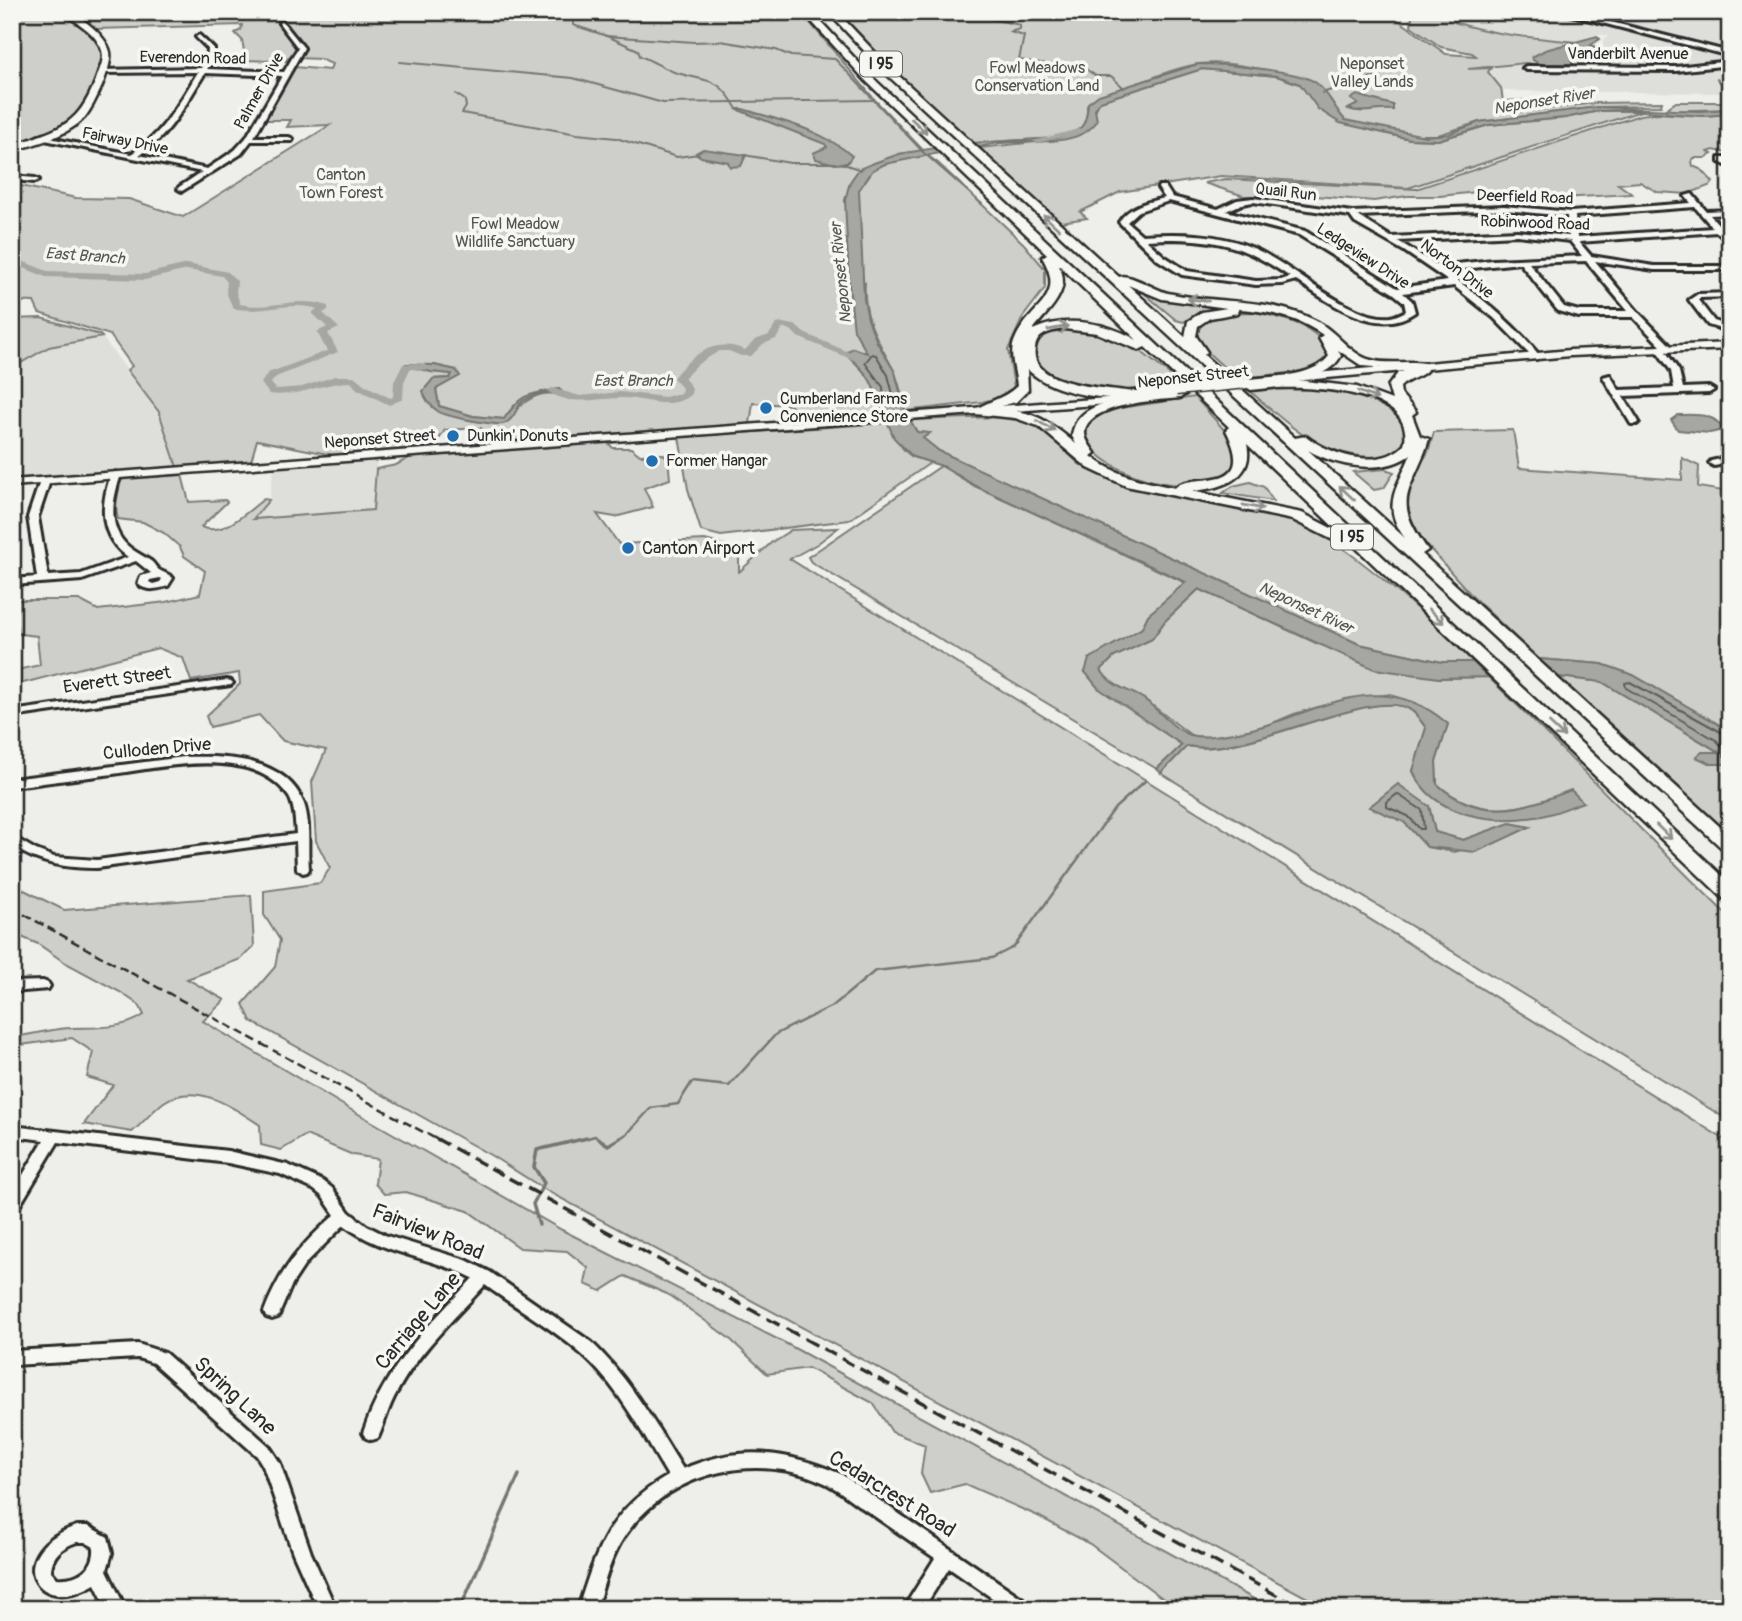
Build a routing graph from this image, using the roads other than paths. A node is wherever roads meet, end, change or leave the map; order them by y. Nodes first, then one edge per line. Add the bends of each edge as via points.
1 (66, 12) edge
2 (807, 12) edge
3 (832, 12) edge
4 (1563, 12) edge
5 (1720, 12) edge
6 (1730, 15) edge
7 (282, 23) dead end
8 (199, 37) dead end
9 (1730, 54) edge
10 (1730, 63) edge
11 (1526, 68) dead end
12 (202, 70) junction
13 (102, 71) junction
14 (284, 75) junction
15 (39, 138) junction
16 (248, 139) junction
17 (289, 139) dead end
18 (12, 149) edge
19 (131, 157) junction
20 (1722, 160) dead end
21 (1730, 166) edge
22 (206, 171) junction
23 (12, 178) edge
24 (35, 180) dead end
25 (1162, 188) dead end
26 (182, 189) dead end
27 (1689, 196) dead end
28 (1169, 199) junction
29 (1698, 205) junction
30 (1351, 210) junction
31 (1219, 212) junction
32 (1730, 212) edge
33 (1705, 213) junction
34 (1571, 214) junction
35 (1027, 229) junction
36 (1719, 230) junction
37 (1139, 238) junction
38 (1071, 239) junction
39 (1391, 239) junction
40 (1573, 240) junction
41 (1730, 242) edge
42 (1590, 258) junction
43 (1522, 260) junction
44 (1730, 268) edge
45 (1437, 269) junction
46 (1297, 277) junction
47 (1455, 283) junction
48 (1396, 291) junction
49 (1730, 295) edge
50 (1635, 314) junction
51 (1730, 329) edge
52 (1730, 346) edge
53 (1663, 348) junction
54 (1536, 356) junction
55 (1210, 367) junction
56 (1423, 368) junction
57 (1607, 377) dead end
58 (1277, 384) junction
59 (1194, 387) junction
60 (1247, 389) junction
61 (1709, 390) dead end
62 (1679, 391) junction
63 (1178, 392) junction
64 (1618, 393) junction
65 (1134, 394) junction
66 (978, 409) junction
67 (1226, 417) junction
68 (1634, 422) dead end
69 (1730, 460) edge
70 (1714, 463) dead end
71 (116, 475) junction
72 (45, 481) junction
73 (12, 483) edge
74 (137, 557) junction
75 (157, 574) dead end
76 (43, 580) junction
77 (12, 582) edge
78 (1451, 589) junction
79 (1409, 590) junction
80 (227, 683) dead end
81 (12, 714) edge
82 (12, 783) edge
83 (300, 837) junction
84 (12, 840) edge
85 (1730, 845) edge
86 (303, 869) dead end
87 (1730, 894) edge
88 (43, 986) dead end
89 (12, 987) edge
90 (12, 1131) edge
91 (54, 1136) junction
92 (12, 1206) edge
93 (344, 1216) junction
94 (484, 1276) junction
95 (272, 1312) dead end
96 (12, 1358) edge
97 (372, 1433) dead end
98 (679, 1478) junction
99 (947, 1556) junction
100 (97, 1570) dead end
101 (112, 1609) edge
102 (327, 1609) edge
103 (587, 1609) edge
104 (912, 1609) edge
105 (1023, 1609) edge

1 - 13 main road via 108,51
2 -> 35 highway, I 95 via 855,65
38 -> 3 highway, I 95 via 885,68
4 - 9 street
5 - 6 street
7 - 14 street, Palmer Drive via 301,48
8 - 12 street via 212,52
10 - 11 street, Vanderbilt Avenue via 1676,69
12 - 13 street, Everendon Road
12 - 14 street, Everendon Road
12 - 19 street via 161,136
13 - 15 main road via 82,116
14 - 16 street, Palmer Drive
15 - 18 main road
15 - 19 street, Fairway Drive
16 - 17 street
16 - 22 street, Palmer Drive via 238,152
19 - 22 street, Fairway Drive
20 - 21 street
22 - 26 street, Palmer Drive
23 - 24 street
25 - 28 street
27 - 29 street
28 - 31 street, Ledgeview Drive
28 - 37 street via 1127,215 1125,227
29 - 33 street
29 - 34 street, Deerfield Road
30 - 31 street, Quail Run via 1253,200
30 - 34 street, Deerfield Road via 1504,208
30 - 39 street, Norton Drive via 1358,221
31 - 48 street, Ledgeview Drive via 1302,233
32 - 33 street
33 - 36 street
34 - 40 street
35 - 59 highway, I 95
35 - 66 highway via 1055,268 1058,286 1020,343 1022,390 1006,401
36 - 40 street, Robinwood Road
36 - 41 street
37 - 46 street, Ledgeview Drive via 1187,235 1237,246
37 - 46 street via 1174,267 1193,275 1256,282
38 - 55 highway, I 95
56 -> 38 highway via 1358,360 1320,327 1276,310 1148,292
39 - 40 street, Robinwood Road via 1517,233
39 - 45 street, Norton Drive
40 - 42 street
42 - 43 street
42 - 44 street via 1654,268
42 - 50 street
43 - 45 street
43 - 50 street via 1561,309 1579,314
45 - 47 street, Norton Drive
46 - 48 street, Ledgeview Drive via 1356,313 1381,320 1411,312 1408,301
47 - 48 street
47 - 54 street, Norton Drive via 1514,331
49 - 51 street via 1693,300 1709,321
50 - 53 street
52 - 53 main road, Neponset Street
53 - 54 main road, Neponset Street
53 - 62 street
54 - 56 main road, Neponset Street
55 - 60 highway, I 95
55 - 60 highway via 1191,340 1190,329 1202,317 1227,310 1294,319 1320,333 1334,350 1333,362 1319,371
56 - 58 main road, Neponset Street
56 - 60 main road, Neponset Street
56 - 78 highway via 1403,376 1394,387 1422,435 1398,509 1406,530
57 - 64 street
58 - 60 main road, Neponset Street
58 -> 60 highway via 1329,384 1379,399 1408,422 1413,437 1410,447 1400,456 1377,462 1335,457 1314,448
65 -> 59 highway via 1094,394 1059,384 1032,363 1029,342 1057,327 1107,329 1130,339
59 - 67 highway, I 95
60 - 63 main road, Neponset Street, bridge
78 -> 60 highway, I 95
61 - 62 street
62 - 64 street
63 - 65 main road, Neponset Street
63 - 66 main road, Neponset Street
63 - 67 highway via 1091,412 1078,426 1080,442 1101,463 1129,477 1170,486 1202,486 1231,477 1243,461 1242,446
64 - 68 street
65 - 66 main road, Neponset Street
66 - 71 main road, Neponset Street
66 -> 79 highway via 1043,423 1093,466 1131,483 1311,521
67 - 79 highway, I 95
69 - 70 street
71 - 72 main road, Neponset Street
71 - 74 street via 107,514 118,541
72 - 73 main road, Neponset Street
72 - 76 street via 33,517
74 - 75 street
74 - 76 street via 82,577
76 - 77 street
78 - 85 highway, I 95
79 -> 87 highway, I 95
80 - 81 street, Everett Street
82 - 83 street, Culloden Drive via 179,761 229,762 255,768 284,784 299,805
83 - 84 street via 93,865 45,858
83 - 86 street, Culloden Drive
88 - 89 street
90 - 91 street, Fairview Road
91 - 92 street
91 - 93 street, Fairview Road via 264,1163 318,1185
93 - 94 street, Fairview Road via 382,1241 460,1264
93 - 95 street via 292,1265
94 - 97 street, Carriage Lane via 393,1379
94 - 98 street, Fairview Road via 598,1358
96 - 102 street, Spring Lane via 138,1351 159,1358 263,1451
98 - 99 street, Cedarcrest Road via 740,1461 808,1468 835,1479
98 - 103 street, Cedarcrest Road via 631,1513 620,1528 604,1557
99 - 104 street
99 - 105 street, Cedarcrest Road
100 - 101 street via 113,1601

